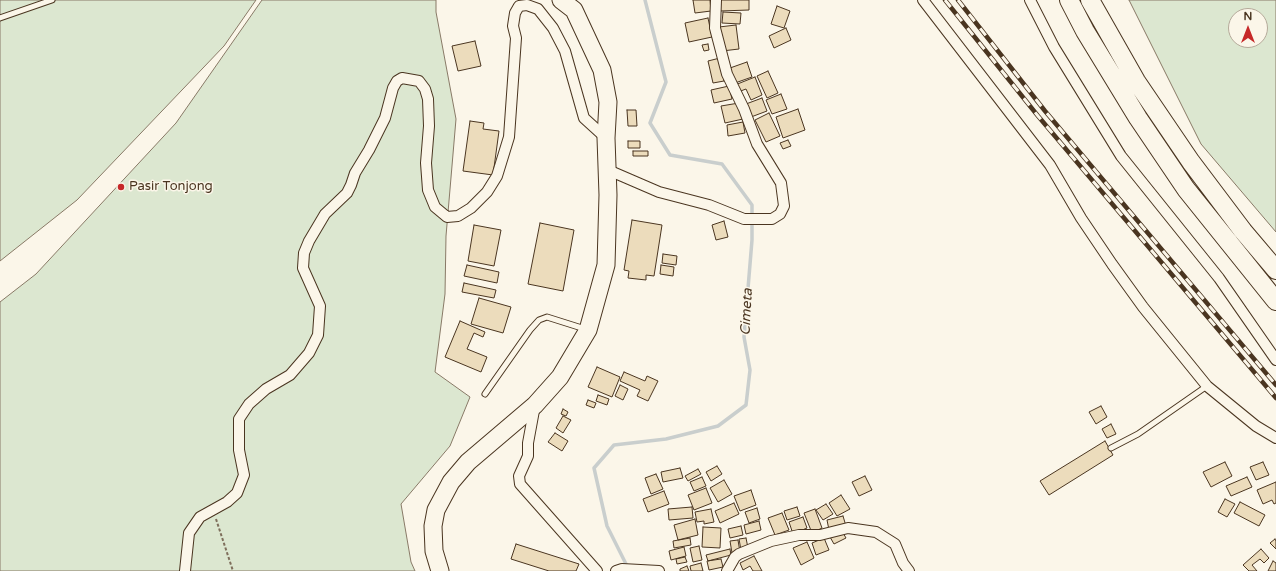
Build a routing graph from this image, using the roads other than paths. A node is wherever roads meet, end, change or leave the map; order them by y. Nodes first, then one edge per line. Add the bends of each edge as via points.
1 (52, 0) edge
2 (561, 0) edge
3 (716, 0) edge
4 (923, 0) edge
5 (1030, 0) edge
6 (1069, 0) edge
7 (1090, 0) edge
8 (0, 18) edge
9 (606, 138) junction
10 (608, 170) junction
11 (1276, 270) edge
12 (1276, 301) edge
13 (588, 330) junction
14 (1276, 360) edge
15 (1207, 386) junction
16 (485, 394) dead end
17 (535, 405) junction
18 (1276, 438) edge
19 (1111, 448) dead end
20 (619, 570) edge
21 (185, 571) edge
22 (440, 571) edge
23 (597, 571) edge
24 (658, 571) edge
25 (728, 571) edge
26 (909, 571) edge

1 - 8 lane
2 - 9 highway via 574,10 602,70 608,102
3 - 10 street via 715,28 727,74 757,144 781,183 784,206 780,214 772,219 744,219 708,205 659,192
4 - 15 street via 1050,165 1081,218 1143,307
5 - 14 street via 1054,47 1120,156 1219,278
6 - 12 highway via 1112,78 1186,189
7 - 11 highway via 1136,81 1191,162
9 - 10 highway
9 - 21 street via 584,118 564,51 553,28 538,9 527,5 519,6 513,26 516,38 509,137 497,176 487,192 471,208 458,216 447,217 435,207 428,190 426,163 430,126 425,89 419,81 402,78 397,81 385,118 347,193 325,214 308,241 304,253 303,268 320,306 318,335 308,353 290,375 266,389 249,404 239,419 239,450 244,474 237,493 227,502 200,517 189,533
10 - 13 highway via 606,265
13 - 16 lane via 547,317 539,320
13 - 17 highway via 560,378
15 - 18 street via 1256,426
15 - 19 lane via 1138,434
17 - 22 highway via 468,462 450,482 436,510 433,526 434,551
17 - 23 street via 528,456 519,476 520,484
20 - 24 street
25 - 26 street via 739,554 771,541 799,535 820,535 848,528 876,532 895,544 903,564

